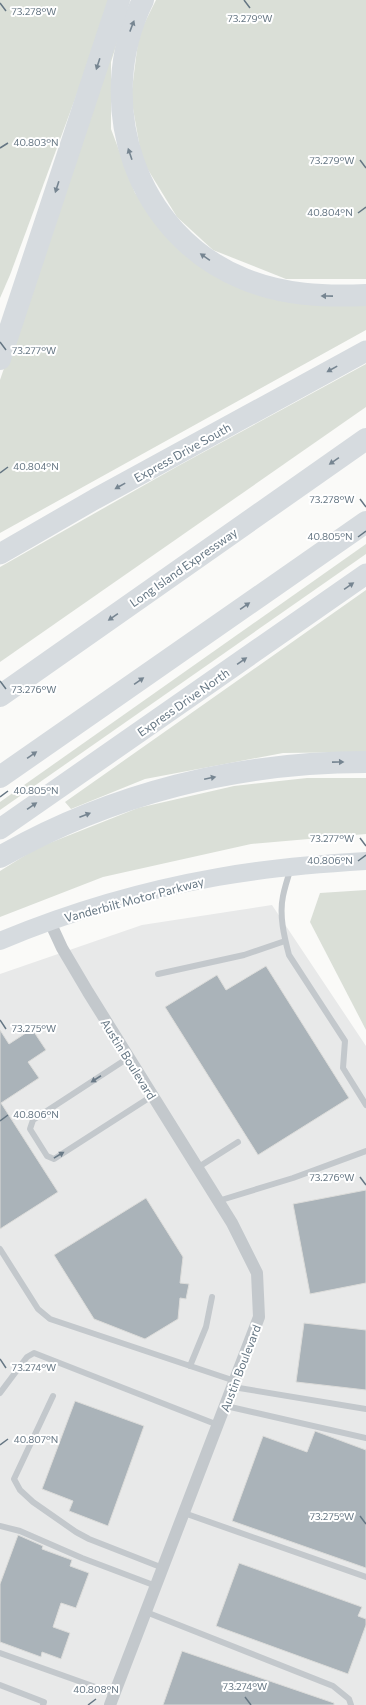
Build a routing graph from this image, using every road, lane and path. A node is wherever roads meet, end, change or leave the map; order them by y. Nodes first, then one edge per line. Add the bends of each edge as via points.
1 (119, 0) edge
2 (143, 0) edge
3 (48, 211) junction
4 (366, 295) edge
5 (0, 318) edge
6 (366, 351) edge
7 (0, 359) edge
8 (366, 439) edge
9 (366, 522) edge
10 (0, 554) edge
11 (366, 574) edge
12 (0, 696) edge
13 (366, 762) edge
14 (0, 778) edge
15 (0, 828) edge
16 (0, 857) edge
17 (366, 861) edge
18 (291, 867) junction
19 (50, 922) junction
20 (0, 941) edge
21 (285, 941) junction
22 (158, 974) dead end
23 (128, 1058) junction
24 (152, 1096) junction
25 (366, 1105) edge
26 (238, 1142) dead end
27 (366, 1151) edge
28 (197, 1168) junction
29 (218, 1201) junction
30 (0, 1249) edge
31 (212, 1297) dead end
32 (190, 1366) junction
33 (234, 1384) junction
34 (0, 1393) edge
35 (52, 1396) dead end
36 (226, 1406) junction
37 (366, 1409) edge
38 (218, 1424) junction
39 (366, 1438) edge
40 (184, 1513) junction
41 (0, 1526) edge
42 (163, 1568) junction
43 (366, 1577) edge
44 (156, 1586) junction
45 (146, 1612) junction
46 (0, 1653) edge
47 (0, 1685) edge
48 (112, 1700) edge
49 (43, 1705) edge
50 (351, 1705) edge

1 -> 3 highway
4 -> 2 highway via 319,296 292,293 244,279 202,255 169,225 145,189 135,168 123,126 121,76 131,29
3 - 5 highway
3 - 7 highway
6 -> 10 highway, Express Drive South
8 -> 12 highway, Long Island Expressway
14 -> 9 highway
15 -> 11 highway, Express Drive North
16 -> 13 highway via 81,817 135,797 187,783 269,768 329,762
17 - 18 main road, Vanderbilt Motor Parkway
18 - 19 main road, Vanderbilt Motor Parkway via 217,877 170,887
18 - 21 lane via 281,910
19 - 20 main road, Vanderbilt Motor Parkway
19 - 23 street, Austin Boulevard via 62,948
21 - 22 lane via 244,955
21 - 25 lane via 289,955 345,1041 344,1068
23 - 24 street, Austin Boulevard
23 -> 24 lane via 33,1120 30,1129 42,1149 47,1156 54,1159
24 - 28 street, Austin Boulevard
26 - 28 lane
27 - 29 lane via 293,1178
28 - 29 street, Austin Boulevard
29 - 33 street, Austin Boulevard via 257,1273 259,1317
30 - 32 lane via 38,1309 50,1319
31 - 32 lane via 206,1327
32 - 33 lane
33 - 36 street, Austin Boulevard
33 - 37 lane
34 - 38 lane via 27,1357 34,1353
35 - 42 lane via 14,1478 20,1490 33,1502 89,1539
36 - 38 street, Austin Boulevard
36 - 39 lane
38 - 40 street, Austin Boulevard
40 - 42 street, Austin Boulevard
40 - 43 lane
41 - 44 lane via 20,1531
42 - 44 street, Austin Boulevard
44 - 45 street, Austin Boulevard
45 - 48 street, Austin Boulevard
45 - 50 lane via 333,1686
46 - 48 lane
47 - 49 lane via 44,1702

